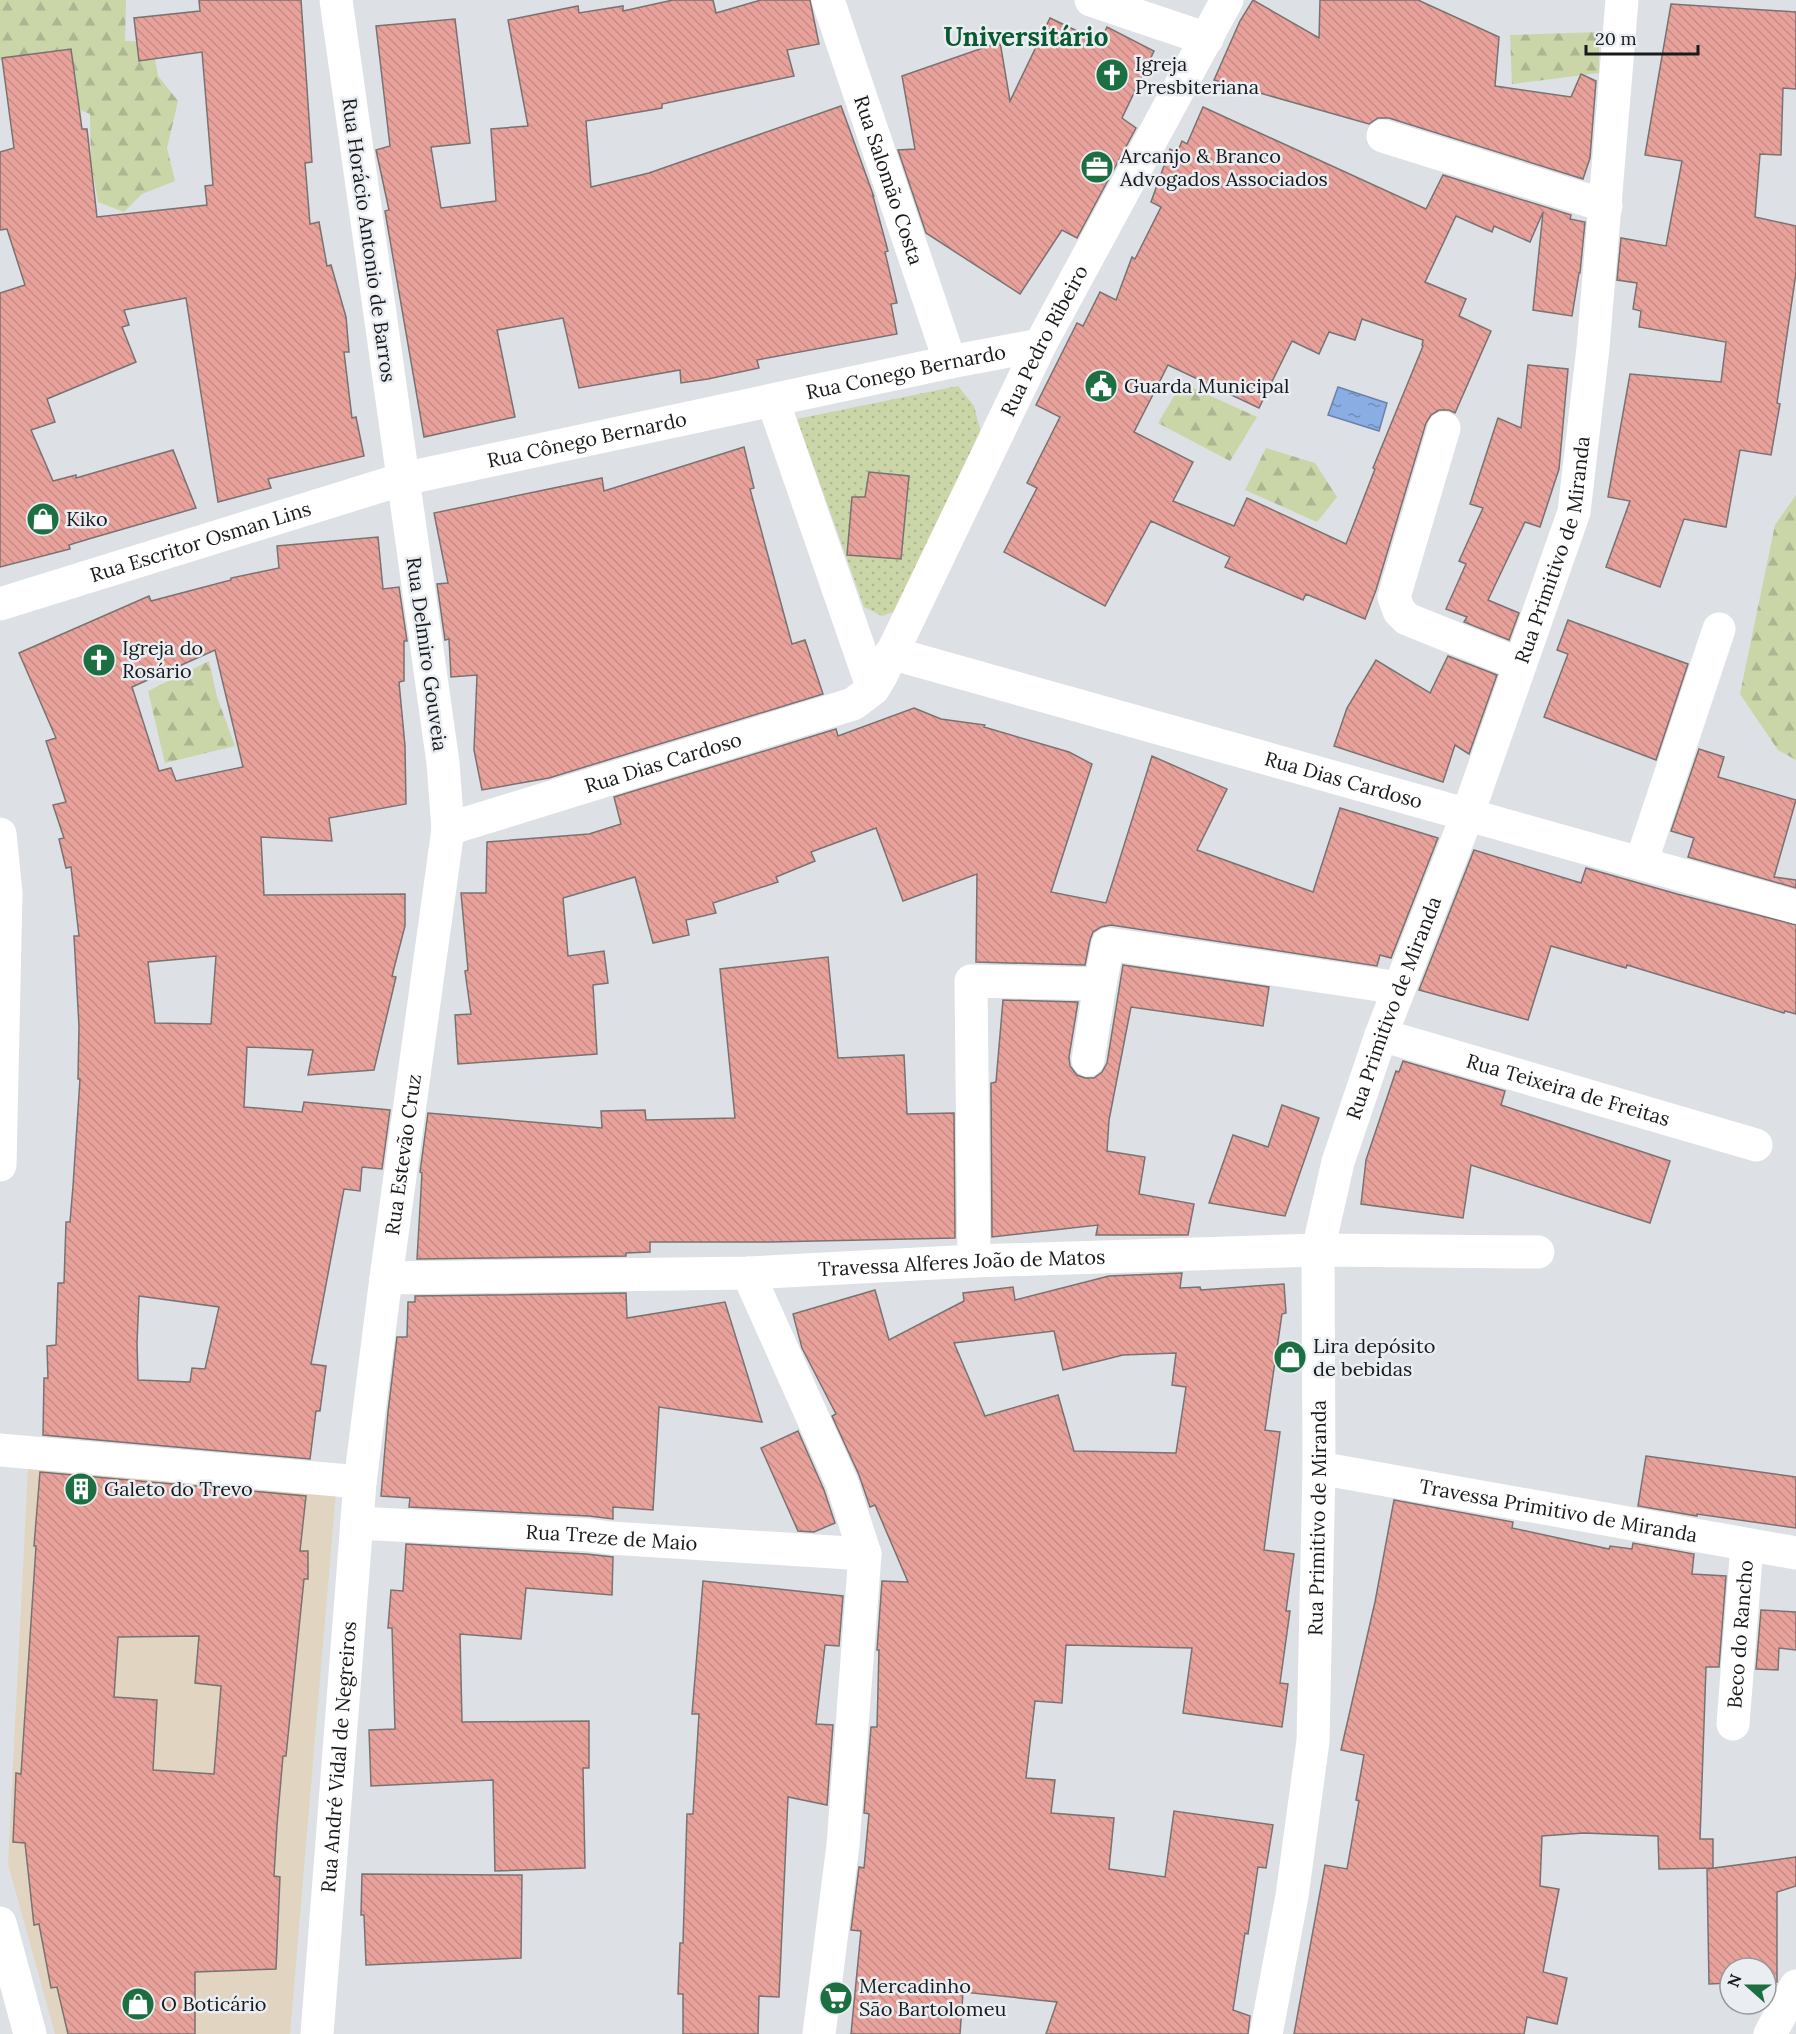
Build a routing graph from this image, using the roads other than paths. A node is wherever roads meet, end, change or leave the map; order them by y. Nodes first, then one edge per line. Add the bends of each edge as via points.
1 (336, 0) edge
2 (828, 0) edge
3 (1091, 0) edge
4 (1227, 0) edge
5 (1622, 0) edge
6 (1207, 39) junction
7 (1383, 136) dead end
8 (1606, 206) junction
9 (1040, 345) junction
10 (950, 362) junction
11 (773, 401) junction
12 (1444, 428) dead end
13 (403, 479) junction
14 (0, 604) edge
15 (1719, 629) dead end
16 (891, 653) junction
17 (1520, 664) junction
18 (873, 689) junction
19 (1467, 816) junction
20 (448, 829) junction
21 (0, 834) edge
22 (1641, 863) junction
23 (1796, 907) edge
24 (1100, 984) junction
25 (1399, 988) junction
26 (1381, 1035) junction
27 (1088, 1060) dead end
28 (1756, 1145) dead end
29 (0, 1165) edge
30 (1318, 1250) junction
31 (1538, 1252) dead end
32 (974, 1261) junction
33 (748, 1273) junction
34 (386, 1278) junction
35 (0, 1450) edge
36 (1319, 1468) junction
37 (360, 1482) junction
38 (357, 1523) junction
39 (1747, 1545) junction
40 (1796, 1553) edge
41 (865, 1554) junction
42 (1733, 1724) dead end
43 (0, 1923) edge
44 (1796, 1988) edge
45 (30, 2034) edge
46 (317, 2034) edge
47 (819, 2034) edge
48 (1266, 2034) edge
49 (1770, 2034) edge

1 - 13 street, Rua Horácio Antonio de Barros
2 - 10 street, Rua Salomão Costa
3 - 6 street
4 - 6 street, Rua Pedro Ribeiro
5 - 8 street, Rua Primitivo de Miranda
6 - 9 street, Rua Pedro Ribeiro
7 - 8 street
8 - 17 street, Rua Primitivo de Miranda via 1574,512
9 - 10 street, Rua Conego Bernardo
9 - 16 street, Rua Pedro Ribeiro
10 - 11 street, Rua Conego Bernardo
11 - 13 street, Rua Cônego Bernardo
11 - 18 street
12 - 17 street via 1394,597 1407,619
13 - 14 street, Rua Escritor Osman Lins
13 - 20 street, Rua Delmiro Gouveia via 443,763
15 - 22 street
16 - 18 street, Rua Pedro Ribeiro
16 - 19 street, Rua Dias Cardoso
17 - 19 street, Rua Primitivo de Miranda
18 - 20 street, Rua Dias Cardoso via 853,704
19 - 22 street, Rua Dias Cardoso
19 - 25 street, Rua Primitivo de Miranda
20 - 34 street, Rua Estevão Cruz
21 - 29 street via 6,893
22 - 23 street, Rua Dias Cardoso
24 - 25 street via 1108,944
24 - 27 street
24 - 32 street via 970,981
25 - 26 street, Rua Primitivo de Miranda
26 - 28 street, Rua Teixeira de Freitas
26 - 30 street, Rua Primitivo de Miranda via 1338,1162
30 - 31 street, Travessa Alferes João de Matos
30 - 32 street, Travessa Alferes João de Matos
30 - 36 street, Rua Primitivo de Miranda
32 - 33 street, Travessa Alferes João de Matos
33 - 34 street, Travessa Alferes João de Matos
33 - 41 street via 842,1483
34 - 37 street, Rua Estevão Cruz
35 - 37 street
36 - 39 street, Travessa Primitivo de Miranda
36 - 48 street, Rua Primitivo de Miranda via 1313,1741 1292,1896
37 - 38 street, Rua André Vidal de Negreiros
38 - 41 street, Rua Treze de Maio
38 - 46 street, Rua André Vidal de Negreiros
39 - 40 street, Travessa Primitivo de Miranda
39 - 42 street, Beco do Rancho
41 - 47 street via 843,1845
43 - 45 street
44 - 49 street

